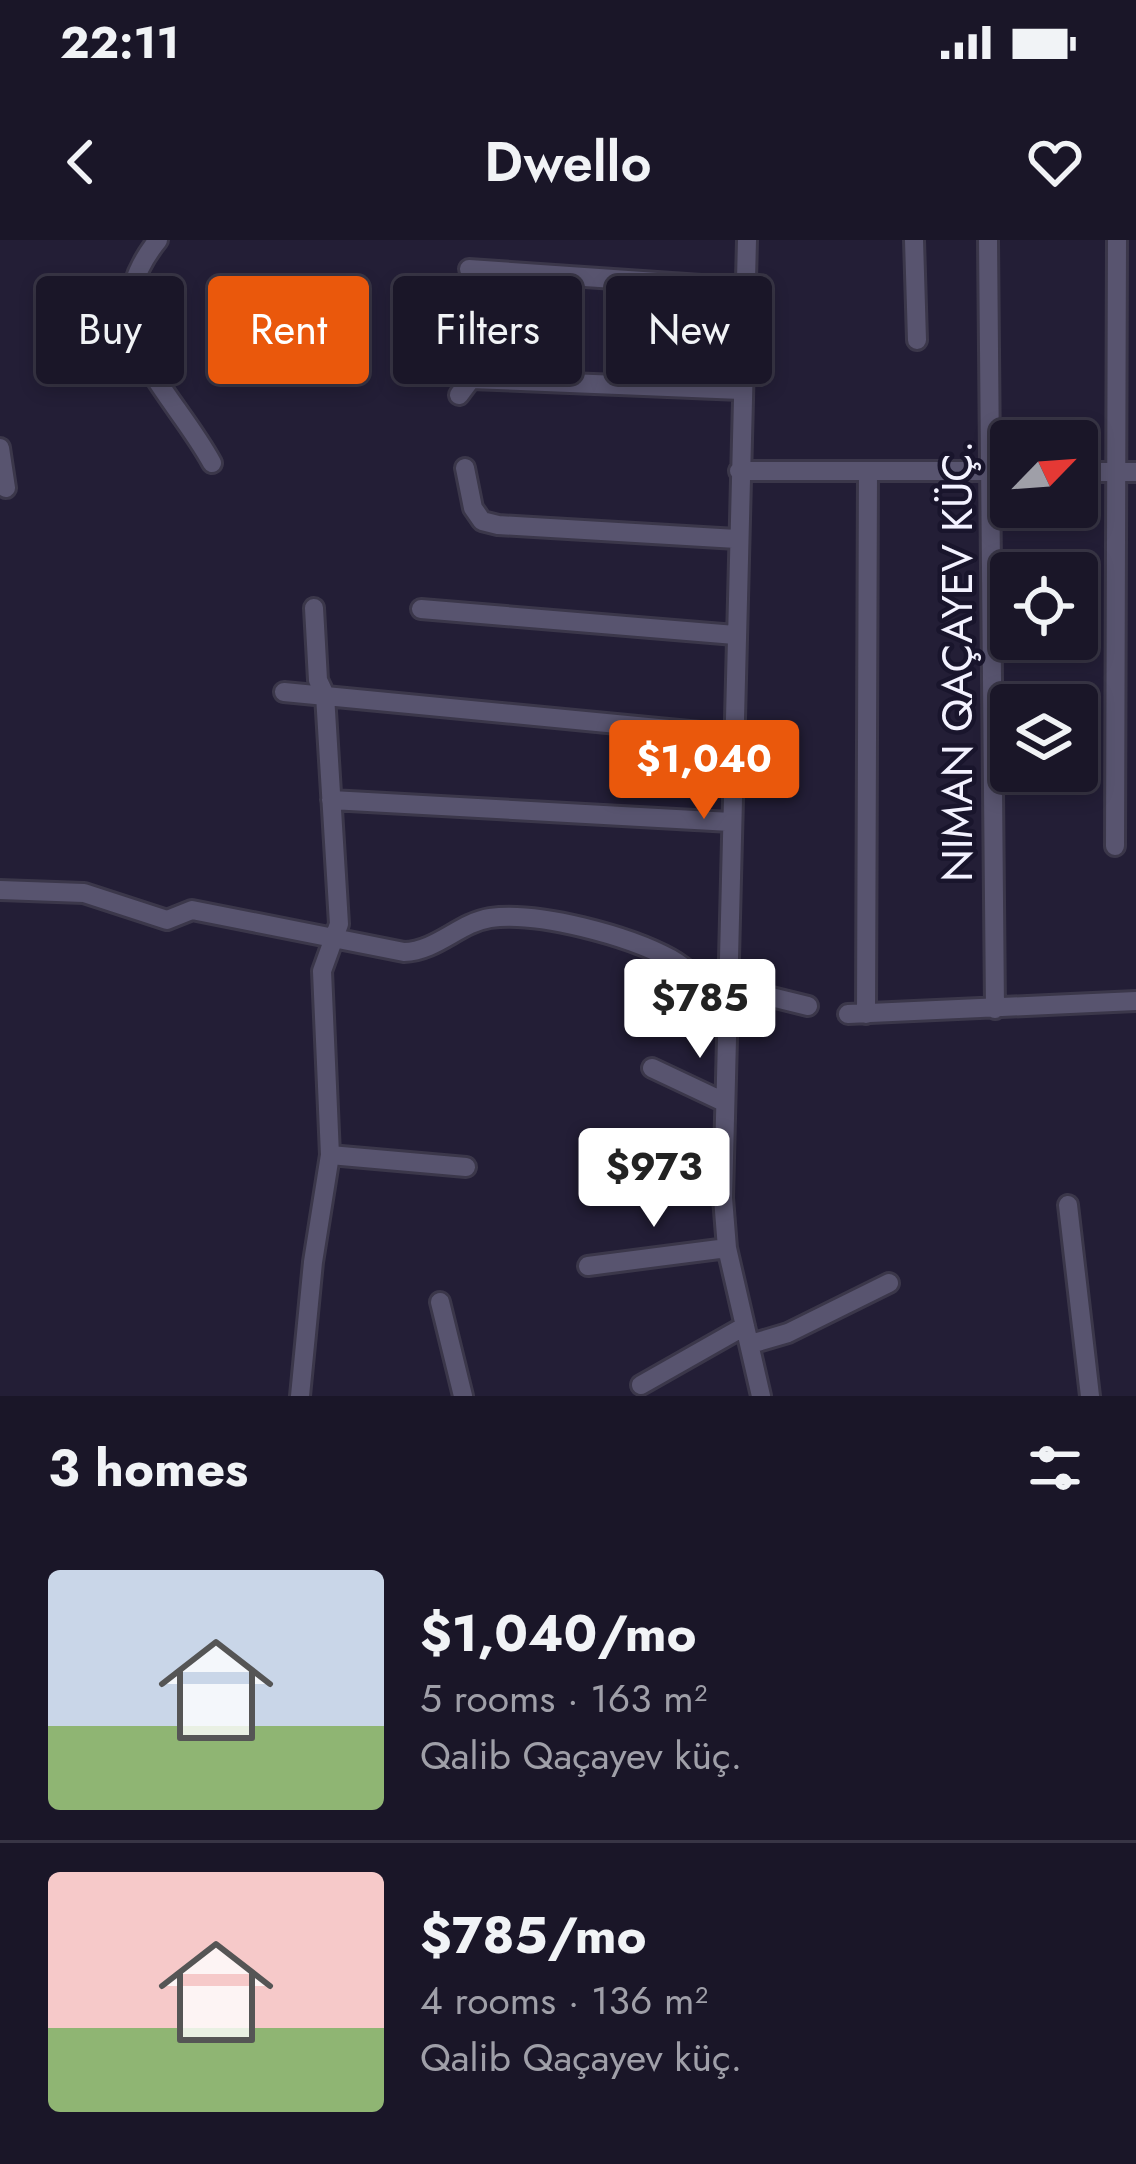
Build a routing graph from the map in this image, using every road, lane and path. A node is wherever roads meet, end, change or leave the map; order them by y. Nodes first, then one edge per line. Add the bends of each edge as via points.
1 (158, 240) edge
2 (747, 240) edge
3 (914, 240) edge
4 (988, 240) edge
5 (1118, 240) edge
6 (470, 269) dead end
7 (746, 276) edge
8 (606, 278) edge
9 (917, 340) dead end
10 (741, 384) edge
11 (741, 390) junction
12 (459, 395) dead end
13 (998, 420) edge
14 (0, 448) edge
15 (212, 463) dead end
16 (465, 468) dead end
17 (739, 471) junction
18 (868, 471) junction
19 (990, 471) edge
20 (1126, 472) edge
21 (6, 488) dead end
22 (1000, 528) edge
23 (737, 539) junction
24 (314, 608) dead end
25 (421, 609) dead end
26 (735, 635) junction
27 (284, 692) dead end
28 (325, 695) junction
29 (731, 735) junction
30 (331, 800) junction
31 (731, 822) junction
32 (1115, 846) dead end
33 (0, 890) edge
34 (337, 940) junction
35 (731, 996) junction
36 (1136, 1001) edge
37 (808, 1006) dead end
38 (995, 1010) junction
39 (652, 1068) dead end
40 (724, 1102) junction
41 (330, 1155) junction
42 (466, 1167) dead end
43 (643, 1167) dead end
44 (723, 1198) junction
45 (1068, 1205) dead end
46 (727, 1248) junction
47 (587, 1266) dead end
48 (889, 1283) dead end
49 (440, 1302) dead end
50 (748, 1335) junction
51 (640, 1385) dead end
52 (300, 1396) edge
53 (463, 1396) edge
54 (761, 1396) edge
55 (1090, 1396) edge

1 - 15 street via 141,261 129,330
2 - 7 street
3 - 9 street
4 - 13 street, NIMAN QAÇAYEV KÜÇ.
5 - 20 street
6 - 8 street
10 - 11 street
11 - 12 street via 471,379
11 - 17 street
14 - 21 street
16 - 23 street via 482,521
17 - 18 street
17 - 23 street
18 - 19 street
18 - 38 street via 857,1014
20 - 32 street
22 - 38 street, NIMAN QAÇAYEV KÜÇ.
23 - 26 street
24 - 28 street
25 - 26 street
26 - 29 street
27 - 28 street
28 - 29 street
28 - 30 street
29 - 31 street
30 - 31 street
30 - 34 street
31 - 35 street
33 - 34 street via 84,893 167,920 192,910
34 - 35 street via 414,952 484,919 561,925 626,940
34 - 41 street via 322,971 321,997
35 - 37 street
35 - 40 street
36 - 38 street
39 - 40 street
40 - 44 street
41 - 42 street
41 - 52 street
43 - 44 street
44 - 46 street
45 - 55 street
46 - 47 street
46 - 50 street
48 - 50 street via 788,1333
49 - 53 street
50 - 51 street
50 - 54 street

